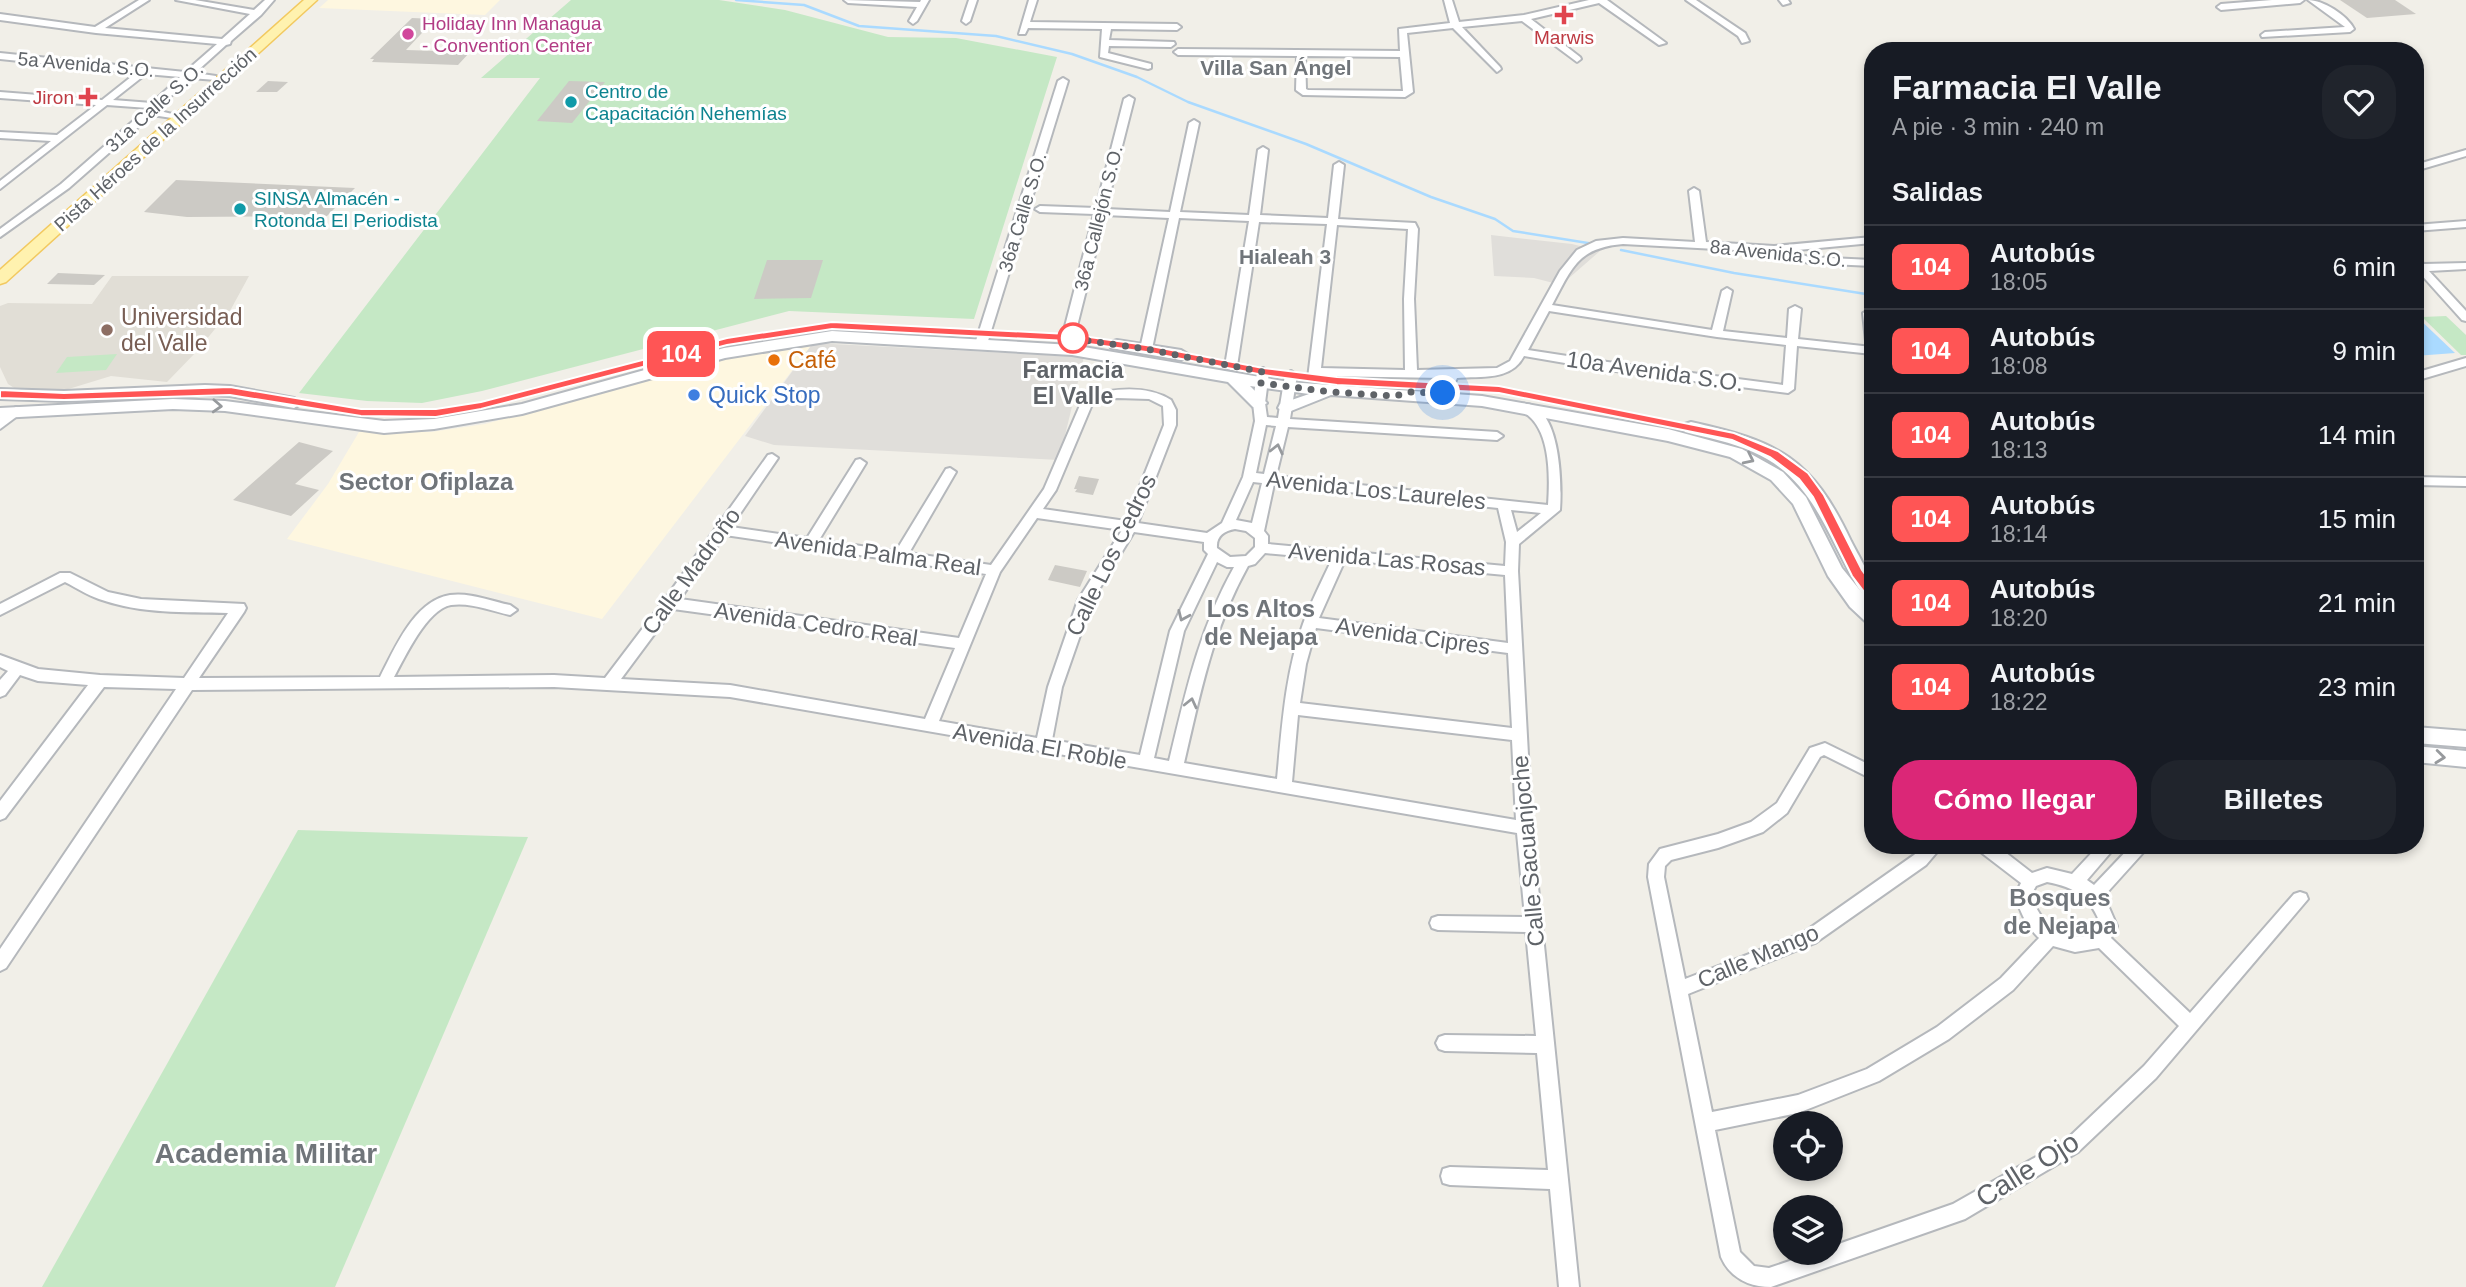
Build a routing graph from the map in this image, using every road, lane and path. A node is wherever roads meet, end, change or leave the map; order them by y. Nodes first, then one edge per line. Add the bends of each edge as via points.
1 (145, 0) edge
2 (180, 0) edge
3 (270, 0) edge
4 (303, 0) edge
5 (311, 0) edge
6 (848, 0) edge
7 (973, 0) edge
8 (1033, 0) edge
9 (1448, 0) edge
10 (1601, 0) edge
11 (1690, 0) edge
12 (2300, 0) edge
13 (2312, 0) edge
14 (924, 2) edge
15 (2221, 7) dead end
16 (258, 13) junction
17 (0, 17) edge
18 (1524, 18) junction
19 (913, 21) dead end
20 (965, 21) dead end
21 (1455, 25) junction
22 (1107, 26) junction
23 (1177, 27) dead end
24 (96, 30) junction
25 (2265, 35) dead end
26 (227, 41) junction
27 (1745, 41) dead end
28 (1105, 43) junction
29 (1662, 43) dead end
30 (1301, 53) junction
31 (1404, 54) junction
32 (0, 56) edge
33 (1577, 59) dead end
34 (1148, 66) dead end
35 (1497, 69) dead end
36 (145, 70) junction
37 (191, 75) junction
38 (213, 78) junction
39 (1063, 81) dead end
40 (0, 95) edge
41 (1129, 99) dead end
42 (101, 102) junction
43 (152, 109) junction
44 (169, 116) junction
45 (1194, 123) dead end
46 (0, 135) edge
47 (56, 138) junction
48 (1263, 150) dead end
49 (2466, 153) edge
50 (1339, 165) dead end
51 (2424, 165) edge
52 (0, 186) edge
53 (1694, 191) dead end
54 (1040, 209) dead end
55 (1100, 210) junction
56 (1174, 213) junction
57 (1254, 217) junction
58 (1332, 220) junction
59 (2466, 224) edge
60 (2424, 227) edge
61 (0, 234) edge
62 (1864, 241) edge
63 (1701, 245) junction
64 (1774, 249) junction
65 (0, 263) edge
66 (1864, 263) edge
67 (2424, 265) edge
68 (2466, 266) edge
69 (2424, 272) edge
70 (0, 279) edge
71 (1727, 291) dead end
72 (1546, 307) junction
73 (2461, 308) edge
74 (1795, 309) dead end
75 (2466, 318) edge
76 (1717, 334) junction
77 (1068, 338) junction
78 (983, 339) junction
79 (1791, 343) junction
80 (1146, 349) junction
81 (1864, 350) edge
82 (1521, 352) junction
83 (2466, 362) edge
84 (646, 363) junction
85 (1232, 372) junction
86 (1411, 372) junction
87 (2424, 374) edge
88 (1315, 375) junction
89 (1262, 377) junction
90 (1450, 380) junction
91 (1290, 381) junction
92 (598, 388) junction
93 (536, 392) junction
94 (1331, 392) junction
95 (0, 394) edge
96 (1394, 396) junction
97 (1259, 403) junction
98 (1523, 407) junction
99 (8, 412) edge
100 (1284, 415) junction
101 (1569, 416) junction
102 (1261, 421) junction
103 (0, 425) edge
104 (1549, 435) junction
105 (1497, 436) dead end
106 (772, 458) dead end
107 (860, 463) dead end
108 (950, 472) dead end
109 (1249, 477) junction
110 (1270, 478) junction
111 (2424, 481) edge
112 (2466, 482) edge
113 (1503, 504) junction
114 (1554, 510) junction
115 (1035, 513) junction
116 (1227, 525) junction
117 (1130, 527) junction
118 (721, 530) junction
119 (1256, 531) junction
120 (1210, 538) junction
121 (1513, 542) junction
122 (810, 543) junction
123 (1262, 548) junction
124 (1214, 555) junction
125 (1341, 555) junction
126 (900, 556) junction
127 (1243, 563) junction
128 (994, 570) junction
129 (1511, 571) junction
130 (1864, 582) edge
131 (670, 603) junction
132 (1864, 609) edge
133 (0, 610) edge
134 (510, 610) dead end
135 (1311, 622) junction
136 (962, 644) junction
137 (1515, 649) junction
138 (0, 660) edge
139 (17, 669) junction
140 (100, 681) junction
141 (384, 682) junction
142 (610, 683) junction
143 (189, 684) junction
144 (0, 691) edge
145 (1291, 708) junction
146 (929, 727) junction
147 (1519, 735) junction
148 (2424, 736) edge
149 (2466, 739) edge
150 (1044, 747) junction
151 (2424, 755) edge
152 (2466, 759) edge
153 (1145, 764) junction
154 (1175, 769) junction
155 (1864, 769) edge
156 (1284, 788) junction
157 (0, 813) edge
158 (1524, 828) junction
159 (1926, 854) edge
160 (1996, 854) edge
161 (2101, 854) edge
162 (2134, 854) edge
163 (2030, 881) junction
164 (2075, 882) junction
165 (2094, 896) junction
166 (2300, 898) dead end
167 (1438, 923) dead end
168 (1534, 925) junction
169 (2051, 936) junction
170 (2102, 940) junction
171 (0, 963) edge
172 (1680, 989) junction
173 (2190, 1025) junction
174 (1445, 1043) dead end
175 (1545, 1045) junction
176 (1704, 1123) junction
177 (1450, 1176) dead end
178 (1559, 1180) junction
179 (1569, 1287) edge

1 - 24 street
2 - 16 street
3 - 16 street, 31a Calle S.O.
4 - 38 main road, Pista Héroes de la Insurrección
5 - 70 main road, Pista Héroes de la Insurrección
6 - 14 street
7 - 20 street
8 - 22 street via 1023,29
9 - 21 street
10 - 18 street
10 - 29 street
11 - 27 street
12 - 15 street
13 - 25 street via 2350,29
14 - 19 street
16 - 26 street, 31a Calle S.O.
17 - 24 street
18 - 21 street
18 - 33 street
21 - 31 street via 1402,31
21 - 35 street
22 - 23 street
22 - 28 street
24 - 26 street
26 - 37 street, 31a Calle S.O.
28 - 30 street
28 - 34 street via 1103,55
30 - 31 street
30 - 31 street via 1301,90 1310,94 1405,94
32 - 36 street, 5a Avenida S.O.
36 - 37 street, 5a Avenida S.O.
36 - 42 street
37 - 38 street, 5a Avenida S.O.
37 - 43 street, 31a Calle S.O.
38 - 44 main road, Pista Héroes de la Insurrección
39 - 78 street, 36a Calle S.O.
40 - 42 street
41 - 55 street, 36a Callejón S.O.
42 - 43 street
42 - 47 street
43 - 44 street
43 - 61 street, 31a Calle S.O. via 65,186
44 - 65 main road, Pista Héroes de la Insurrección
45 - 56 street
46 - 47 street
47 - 52 street
48 - 57 street
49 - 51 street
50 - 58 street
53 - 63 street
54 - 55 street
55 - 56 street
55 - 77 street, 36a Callejón S.O.
56 - 57 street
56 - 80 street
57 - 58 street
57 - 85 street
58 - 86 street via 1411,225
58 - 88 street
59 - 60 street
62 - 64 street
63 - 64 street, 8a Avenida S.O.
63 - 72 street, 8a Avenida S.O. via 1600,243 1581,252
64 - 66 street, 8a Avenida S.O. via 1787,257 1812,261
67 - 68 street
69 - 73 street
71 - 76 street
72 - 76 street
72 - 82 street
73 - 75 street
74 - 79 street
76 - 79 street
77 - 78 main road
77 - 80 main road
78 - 84 main road via 820,326 727,341
78 - 85 main road
78 - 92 main road via 832,336 724,353
79 - 81 street
79 - 82 street, 10a Avenida S.O. via 1788,388
80 - 85 main road
82 - 90 street via 1515,363 1499,372
83 - 87 street
84 - 92 main road via 606,378
84 - 93 main road
85 - 89 main road
85 - 97 main road
86 - 88 street
86 - 90 street
88 - 90 main road via 1381,384
88 - 91 main road
89 - 91 main road
89 - 97 street
90 - 96 main road via 1443,393
90 - 130 main road via 1756,444 1789,464 1818,495
91 - 94 main road
91 - 100 street
92 - 93 main road via 583,385
99 -> 92 main road via 225,406 384,427 522,409
93 - 95 main road via 458,409 393,415 230,391 53,397
94 - 96 main road
94 - 100 main road via 1302,400
96 - 98 main road
97 - 102 street
98 - 101 main road
98 - 104 street via 1536,413
99 - 103 street
100 - 102 street
100 - 105 street
110 -> 100 street
101 - 104 street
101 -> 132 main road via 1711,445 1758,463 1800,501 1834,571
102 - 109 street
104 - 114 street
106 - 118 street, Calle Madroño
107 - 122 street
108 - 126 street
109 - 110 street, Avenida Los Laureles
109 - 116 street
110 - 113 street, Avenida Los Laureles
110 - 119 street
111 - 112 street
113 - 114 street, Avenida Los Laureles
113 - 121 street, Avenida Los Laureles
114 - 121 street
115 - 117 street
115 - 117 street, Calle Los Cedros via 1050,490 1088,399 1130,393 1166,403 1171,411 1170,425
115 - 128 street
116 - 119 street
116 - 120 street
117 - 120 street
117 - 150 street, Calle Los Cedros via 1085,600 1055,687
118 - 122 street, Avenida Palma Real
118 - 131 street, Calle Madroño
119 - 123 street
120 - 124 street
121 - 129 street, Calle Sacuanjoche
122 - 126 street, Avenida Palma Real
123 - 125 street, Avenida Las Rosas
123 - 127 street
124 - 127 street
124 -> 153 street via 1177,631
125 - 129 street, Avenida Las Rosas
125 - 135 street
126 - 128 street, Avenida Palma Real
154 -> 127 street via 1203,652
128 - 136 street
129 - 137 street, Calle Sacuanjoche
131 - 136 street, Avenida Cedro Real
131 - 142 street, Calle Madroño
133 - 143 street via 65,576 123,601 239,608
134 - 141 street via 467,601 437,604
135 - 137 street, Avenida Cipres
135 - 145 street
136 - 146 street
137 - 147 street, Calle Sacuanjoche
138 - 139 street, Avenida El Roble
139 - 140 street, Avenida El Roble
139 - 144 street
140 - 143 street, Avenida El Roble
140 - 157 street
141 - 142 street, Avenida El Roble
141 - 143 street, Avenida El Roble
142 - 146 street, Avenida El Roble via 730,691
143 - 171 street
145 - 147 street
145 - 156 street
146 - 150 street, Avenida El Roble
147 - 158 street, Calle Sacuanjoche
148 - 149 main road
150 - 153 street, Avenida El Roble
151 -> 152 main road
153 - 154 street, Avenida El Roble
154 - 156 street, Avenida El Roble
155 - 172 street via 1825,749 1815,752 1782,808 1756,827 1665,854 1657,864 1656,877
156 - 158 street, Avenida El Roble
158 - 168 street, Calle Sacuanjoche
159 - 172 street, Calle Mango via 1809,938
160 - 163 street
161 - 164 street
162 - 165 street
163 - 164 street via 2047,875
163 - 169 street via 2023,895 2027,914
164 - 165 street
165 - 170 street via 2104,907 2109,926
166 - 173 street, Calle Ojo
167 - 168 street
168 - 175 street, Calle Sacuanjoche
169 - 170 street via 2063,944 2085,947
169 - 176 street via 2007,984 1943,1033 1873,1075 1798,1104
170 - 173 street
172 - 176 street
173 - 176 street, Calle Ojo via 2150,1072 2072,1146 1958,1212 1769,1278 1749,1275 1731,1257
174 - 175 street
175 - 178 street, Calle Sacuanjoche
177 - 178 street
178 - 179 street, Calle Sacuanjoche

